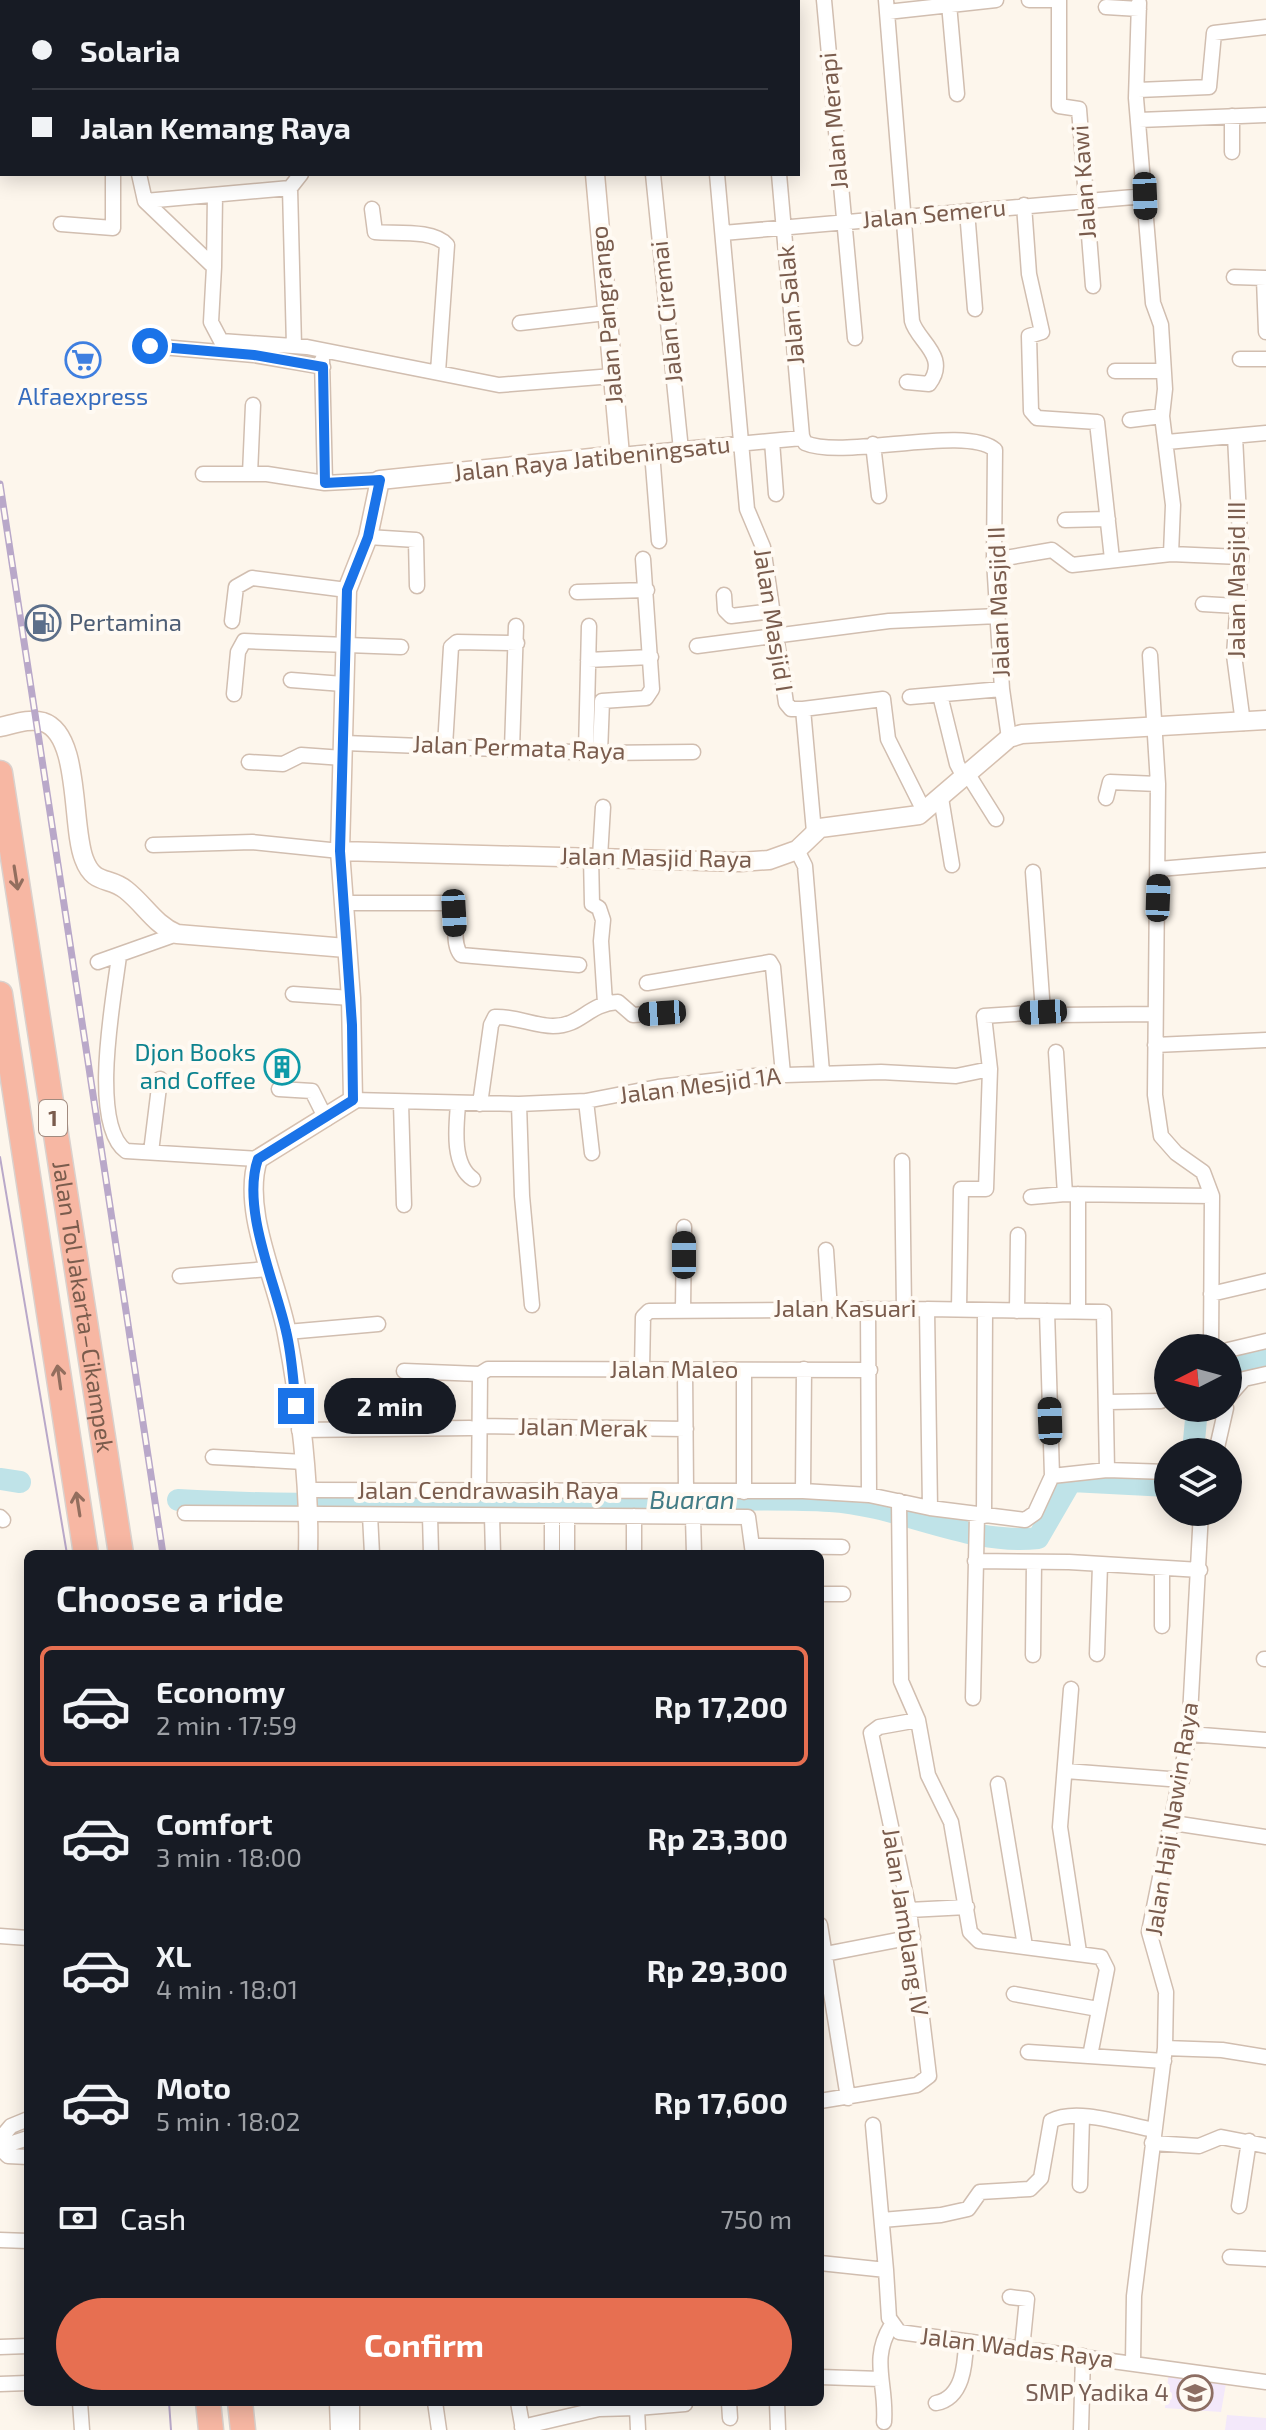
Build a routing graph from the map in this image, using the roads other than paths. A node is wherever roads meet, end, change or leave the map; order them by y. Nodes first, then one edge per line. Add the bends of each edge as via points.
1 (822, 0) edge
2 (996, 0) edge
3 (1029, 0) edge
4 (1057, 0) edge
5 (949, 4) junction
6 (886, 6) edge
7 (1106, 7) dead end
8 (1266, 27) edge
9 (1138, 90) junction
10 (957, 94) dead end
11 (1266, 115) edge
12 (1232, 116) junction
13 (1139, 120) junction
14 (1232, 152) dead end
15 (113, 176) edge
16 (139, 176) edge
17 (299, 176) edge
18 (595, 176) edge
19 (653, 176) edge
20 (717, 176) edge
21 (779, 176) edge
22 (290, 188) junction
23 (215, 195) junction
24 (1145, 196) junction
25 (145, 201) junction
26 (1084, 201) junction
27 (1024, 205) junction
28 (372, 209) dead end
29 (967, 211) junction
30 (905, 216) junction
31 (843, 222) junction
32 (61, 224) dead end
33 (785, 227) junction
34 (723, 233) junction
35 (214, 267) junction
36 (1234, 277) dead end
37 (1265, 278) edge
38 (1093, 286) dead end
39 (975, 309) dead end
40 (606, 313) junction
41 (520, 323) dead end
42 (1266, 332) edge
43 (855, 338) dead end
44 (150, 346) dead end
45 (294, 346) junction
46 (322, 350) junction
47 (1240, 359) dead end
48 (1266, 359) edge
49 (323, 367) junction
50 (1115, 371) dead end
51 (1163, 371) junction
52 (438, 372) junction
53 (613, 376) junction
54 (907, 382) dead end
55 (253, 405) dead end
56 (1162, 416) junction
57 (1130, 420) dead end
58 (1266, 433) edge
59 (1235, 436) junction
60 (802, 437) junction
61 (772, 441) junction
62 (1167, 442) junction
63 (743, 444) junction
64 (873, 444) junction
65 (681, 450) junction
66 (652, 452) junction
67 (620, 455) junction
68 (203, 474) dead end
69 (250, 474) junction
70 (380, 480) junction
71 (325, 483) junction
72 (776, 494) dead end
73 (879, 496) dead end
74 (1108, 519) junction
75 (1065, 520) dead end
76 (368, 537) junction
77 (659, 541) dead end
78 (1171, 554) junction
79 (1241, 557) junction
80 (643, 559) dead end
81 (1112, 559) junction
82 (994, 560) junction
83 (417, 586) dead end
84 (347, 590) junction
85 (647, 590) junction
86 (577, 592) dead end
87 (724, 595) dead end
88 (1203, 604) dead end
89 (1237, 606) junction
90 (773, 611) junction
91 (998, 616) junction
92 (232, 621) dead end
93 (516, 626) dead end
94 (589, 626) dead end
95 (779, 638) junction
96 (517, 643) junction
97 (346, 646) junction
98 (697, 646) dead end
99 (401, 647) dead end
100 (1150, 655) dead end
101 (651, 657) junction
102 (588, 660) junction
103 (291, 680) dead end
104 (343, 684) junction
105 (1002, 689) junction
106 (234, 694) dead end
107 (940, 695) junction
108 (910, 697) dead end
109 (803, 709) junction
110 (1266, 720) edge
111 (1243, 723) junction
112 (0, 727) edge
113 (1156, 728) junction
114 (1009, 738) junction
115 (445, 746) junction
116 (512, 749) junction
117 (344, 750) junction
118 (593, 752) junction
119 (693, 752) dead end
120 (249, 762) dead end
121 (0, 773) edge
122 (967, 777) junction
123 (1158, 784) junction
124 (941, 798) junction
125 (1106, 798) dead end
126 (603, 807) dead end
127 (924, 811) junction
128 (996, 819) dead end
129 (814, 832) junction
130 (153, 845) dead end
131 (797, 850) junction
132 (340, 851) junction
133 (596, 856) junction
134 (1266, 860) edge
135 (952, 865) dead end
136 (1159, 869) junction
137 (1033, 872) dead end
138 (343, 903) junction
139 (177, 934) junction
140 (346, 948) junction
141 (119, 956) junction
142 (98, 962) dead end
143 (579, 965) dead end
144 (647, 983) dead end
145 (0, 994) edge
146 (293, 994) dead end
147 (351, 998) junction
148 (605, 1003) junction
149 (662, 1013) dead end
150 (1155, 1014) junction
151 (1056, 1015) dead end
152 (1266, 1040) edge
153 (1155, 1045) junction
154 (1056, 1052) dead end
155 (990, 1069) junction
156 (822, 1072) junction
157 (783, 1074) junction
158 (160, 1079) dead end
159 (279, 1089) dead end
160 (353, 1100) junction
161 (586, 1101) junction
162 (401, 1103) junction
163 (480, 1104) junction
164 (519, 1104) junction
165 (458, 1105) junction
166 (326, 1119) junction
167 (151, 1152) junction
168 (592, 1153) dead end
169 (258, 1159) junction
170 (902, 1161) dead end
171 (473, 1179) dead end
172 (1071, 1194) junction
173 (1212, 1196) junction
174 (1031, 1197) dead end
175 (404, 1205) dead end
176 (684, 1227) dead end
177 (1018, 1235) dead end
178 (826, 1250) dead end
179 (268, 1269) junction
180 (180, 1276) dead end
181 (1266, 1281) edge
182 (1211, 1294) junction
183 (532, 1305) dead end
184 (868, 1309) junction
185 (904, 1309) junction
186 (927, 1309) junction
187 (959, 1309) junction
188 (683, 1310) junction
189 (830, 1310) junction
190 (985, 1310) junction
191 (1017, 1311) junction
192 (1047, 1311) junction
193 (1078, 1312) junction
194 (378, 1324) dead end
195 (287, 1332) junction
196 (1211, 1334) edge
197 (1266, 1341) edge
198 (1242, 1347) edge
199 (804, 1369) junction
200 (642, 1370) junction
201 (685, 1370) junction
202 (744, 1370) junction
203 (870, 1370) junction
204 (404, 1371) dead end
205 (480, 1374) junction
206 (1266, 1374) edge
207 (1242, 1381) edge
208 (1154, 1401) edge
209 (1108, 1402) junction
210 (475, 1427) junction
211 (686, 1429) junction
212 (299, 1430) junction
213 (213, 1457) dead end
214 (304, 1462) junction
215 (1107, 1470) junction
216 (1154, 1472) edge
217 (1052, 1476) junction
218 (686, 1491) junction
219 (803, 1491) junction
220 (744, 1492) junction
221 (479, 1493) junction
222 (869, 1495) junction
223 (309, 1503) junction
224 (526, 1503) junction
225 (930, 1508) junction
226 (900, 1510) junction
227 (185, 1513) dead end
228 (370, 1515) junction
229 (430, 1515) junction
230 (492, 1516) junction
231 (559, 1516) junction
232 (634, 1516) junction
233 (693, 1517) junction
234 (979, 1526) junction
235 (1201, 1526) edge
236 (842, 1547) dead end
237 (85, 1550) edge
238 (120, 1550) edge
239 (308, 1550) edge
240 (372, 1550) edge
241 (431, 1550) edge
242 (493, 1550) edge
243 (553, 1550) edge
244 (566, 1550) edge
245 (634, 1550) edge
246 (694, 1550) edge
247 (753, 1550) edge
248 (975, 1561) junction
249 (1034, 1562) junction
250 (1100, 1565) junction
251 (1162, 1570) junction
252 (1200, 1570) junction
253 (824, 1594) edge
254 (843, 1594) dead end
255 (1162, 1626) dead end
256 (1097, 1654) dead end
257 (1033, 1655) dead end
258 (1071, 1689) dead end
259 (973, 1698) dead end
260 (918, 1720) junction
261 (1189, 1734) junction
262 (1266, 1740) edge
263 (1065, 1774) junction
264 (1182, 1780) junction
265 (998, 1784) dead end
266 (1173, 1823) junction
267 (1266, 1837) edge
268 (967, 1907) junction
269 (909, 1910) junction
270 (0, 1936) edge
271 (913, 1937) junction
272 (24, 1938) edge
273 (1025, 1946) junction
274 (1079, 1952) junction
275 (824, 1954) edge
276 (824, 1976) edge
277 (1014, 1994) dead end
278 (1098, 2009) junction
279 (827, 2010) edge
280 (1028, 2052) dead end
281 (1164, 2055) junction
282 (1090, 2056) junction
283 (1266, 2057) edge
284 (848, 2098) junction
285 (824, 2101) edge
286 (1082, 2117) junction
287 (24, 2121) edge
288 (873, 2125) dead end
289 (1153, 2136) junction
290 (0, 2139) edge
291 (24, 2139) edge
292 (1249, 2141) junction
293 (1266, 2146) edge
294 (0, 2147) edge
295 (24, 2156) edge
296 (1080, 2185) dead end
297 (1239, 2206) dead end
298 (882, 2220) junction
299 (0, 2240) edge
300 (24, 2241) edge
301 (1230, 2257) dead end
302 (1266, 2259) edge
303 (824, 2263) edge
304 (886, 2270) junction
305 (1010, 2297) dead end
306 (891, 2326) junction
307 (966, 2343) junction
308 (24, 2346) edge
309 (0, 2347) edge
310 (1022, 2349) junction
311 (1083, 2356) junction
312 (1133, 2362) junction
313 (824, 2377) edge
314 (881, 2379) junction
315 (1266, 2382) edge
316 (24, 2383) edge
317 (0, 2384) edge
318 (936, 2403) dead end
319 (80, 2406) edge
320 (208, 2406) edge
321 (240, 2406) edge
322 (339, 2406) edge
323 (352, 2406) edge
324 (436, 2406) edge
325 (519, 2406) edge
326 (598, 2406) edge
327 (661, 2406) edge
328 (729, 2406) edge
329 (777, 2406) edge
330 (637, 2408) junction
331 (730, 2418) dead end
332 (884, 2422) dead end
333 (522, 2428) edge
334 (82, 2430) edge
335 (211, 2430) edge
336 (243, 2430) edge
337 (340, 2430) edge
338 (352, 2430) edge
339 (439, 2430) edge
340 (638, 2430) edge
341 (778, 2430) edge
342 (1081, 2430) edge

1 - 31 street, Jalan Merapi
2 - 5 street
3 - 4 street
4 - 26 street, Jalan Kawi via 1059,106 1079,109
5 - 6 street
5 - 10 street
6 - 30 street
7 - 9 street via 1139,6
8 - 9 street via 1214,33 1209,87
9 - 13 street
11 - 12 street
12 - 13 street
12 - 14 street
13 - 24 street
15 - 32 street via 113,228
16 - 25 street
17 - 22 street
18 - 40 street, Jalan Pangrango
19 - 65 street, Jalan Ciremai
20 - 34 street
21 - 33 street, Jalan Salak
22 - 23 street
22 - 45 street
23 - 25 street
23 - 35 street
24 - 26 street, Jalan Semeru
24 - 51 street
25 - 35 street
26 - 27 street, Jalan Semeru
26 - 38 street, Jalan Kawi
27 - 29 street, Jalan Semeru
27 - 74 street via 1029,274 1042,332 1029,336 1031,411 1037,418 1097,422
28 - 52 street via 375,232 426,236 447,245
29 - 30 street, Jalan Semeru
29 - 39 street
30 - 31 street, Jalan Semeru
30 - 54 street via 912,321 931,346 934,368 929,384
31 - 33 street, Jalan Semeru
31 - 43 street, Jalan Merapi
33 - 34 street, Jalan Semeru
33 - 60 street, Jalan Salak
34 - 63 street
35 - 45 street via 211,322 221,341
36 - 37 street
37 - 42 street
40 - 41 street
40 - 53 street, Jalan Pangrango
44 - 49 street
45 - 46 street
46 - 49 street
46 - 52 street
47 - 48 street
49 - 71 street
50 - 51 street
51 - 56 street
52 - 53 street via 519,386
53 - 67 street, Jalan Pangrango
55 - 69 street
56 - 57 street
56 - 62 street
58 - 59 street
59 - 62 street
59 - 79 street, Jalan Masjid III
60 - 61 street, Jalan Raya Jatibeningsatu
60 - 64 street, Jalan Raya Jatibeningsatu via 808,446
61 - 63 street, Jalan Raya Jatibeningsatu
61 - 72 street
62 - 78 street
63 - 65 street, Jalan Raya Jatibeningsatu
63 - 90 street, Jalan Masjid I via 747,509 763,547
64 - 73 street
64 - 82 street, Jalan Masjid II via 985,444 995,450
65 - 66 street, Jalan Raya Jatibeningsatu
66 - 67 street, Jalan Raya Jatibeningsatu
66 - 77 street
67 - 70 street, Jalan Raya Jatibeningsatu
68 - 69 street
69 - 71 street
70 - 71 street
70 - 76 street
74 - 75 street
74 - 81 street
76 - 83 street via 416,540
76 - 84 street
78 - 79 street
78 - 81 street
79 - 89 street, Jalan Masjid III
80 - 85 street
81 - 82 street via 1069,565 1052,550
82 - 91 street, Jalan Masjid II
84 - 92 street via 252,578 236,587
84 - 97 street
85 - 86 street
85 - 101 street
87 - 90 street via 731,616
88 - 89 street
89 - 111 street, Jalan Masjid III via 1234,655
90 - 95 street, Jalan Masjid I
91 - 95 street via 889,621
91 - 105 street, Jalan Masjid II
93 - 96 street
94 - 102 street
95 - 98 street
95 - 109 street, Jalan Masjid I via 786,703
96 - 115 street via 457,642 448,650
96 - 116 street
97 - 99 street
97 - 104 street
97 - 106 street via 242,642
100 - 113 street
101 - 102 street
101 - 118 street via 650,695 602,701
102 - 118 street
103 - 104 street
104 - 117 street
105 - 107 street
105 - 114 street, Jalan Masjid II
107 - 108 street
107 - 122 street via 957,764
109 - 127 street via 883,699 888,739
109 - 129 street, Jalan Masjid I
110 - 111 street
111 - 113 street
112 - 139 street via 45,723 65,743 75,822 92,875 123,887 158,924
113 - 114 street via 1037,731
113 - 123 street
114 - 122 street
115 - 116 street, Jalan Permata Raya
115 - 117 street, Jalan Permata Raya
116 - 118 street, Jalan Permata Raya
117 - 120 street, Jalan Permata Raya via 301,755 283,764
117 - 132 street
118 - 119 street, Jalan Permata Raya
121 -> 238 highway, Jalan Tol Jakarta–Cikampek / 1
122 - 124 street
122 - 128 street
123 - 125 street via 1110,782
123 - 136 street
124 - 127 street
124 - 135 street
126 - 133 street
127 - 129 street via 909,818
129 - 131 street
130 - 132 street via 252,842
131 - 133 street, Jalan Masjid Raya via 769,860 740,862
131 - 156 street via 805,866
132 - 133 street, Jalan Masjid Raya
132 - 138 street
133 - 148 street via 592,904 603,920
134 - 136 street
136 - 150 street
137 - 155 street via 1043,1012 984,1016
138 - 140 street
138 - 143 street via 445,903 452,908 456,948 465,957
139 - 140 street
139 - 141 street
140 - 147 street
141 - 142 street
141 - 167 street via 105,1075 112,1127 126,1151
144 - 157 street via 770,962
237 -> 145 highway, Jalan Tol Jakarta–Cikampek / 1
146 - 147 street
147 - 160 street
148 - 149 street via 623,1003 633,1015
148 - 163 street via 574,1022 554,1026 495,1017
150 - 151 street
150 - 153 street
152 - 153 street
153 - 173 street via 1161,1136 1203,1172
154 - 172 street
155 - 156 street, Jalan Mesjid 1A via 956,1076
155 - 187 street via 986,1189 961,1189
156 - 157 street, Jalan Mesjid 1A
157 - 161 street, Jalan Mesjid 1A via 658,1087
158 - 167 street
159 - 166 street via 312,1091
160 - 162 street, Jalan Mesjid 1A
160 - 166 street
161 - 164 street, Jalan Mesjid 1A
161 - 168 street
162 - 165 street, Jalan Mesjid 1A
162 - 175 street
163 - 164 street, Jalan Mesjid 1A
163 - 165 street, Jalan Mesjid 1A
164 - 183 street
165 - 171 street via 459,1162
166 - 169 street
167 - 169 street
169 - 179 street via 254,1193
170 - 185 street
172 - 173 street
172 - 174 street
172 - 193 street
173 - 182 street
176 - 188 street
177 - 191 street
178 - 189 street
179 - 180 street
179 - 195 street
181 - 182 street
182 - 196 street
184 - 185 street, Jalan Kasuari
184 - 189 street, Jalan Kasuari
184 - 203 street
185 - 186 street, Jalan Kasuari
186 - 187 street, Jalan Kasuari
186 - 225 street
187 - 190 street, Jalan Kasuari
188 - 189 street, Jalan Kasuari
188 - 200 street, Jalan Kasuari via 645,1314
190 - 191 street, Jalan Kasuari
190 - 234 street
191 - 192 street, Jalan Kasuari
192 - 193 street, Jalan Kasuari
192 - 217 street
193 - 209 street, Jalan Kasuari via 1104,1312
194 - 195 street
195 - 212 street
197 - 198 street
199 - 202 street, Jalan Maleo
199 - 203 street, Jalan Maleo
199 - 219 street
200 - 201 street, Jalan Maleo
200 - 205 street, Jalan Maleo via 488,1369
201 - 202 street, Jalan Maleo
201 - 211 street
202 - 220 street
203 - 222 street
204 - 205 street, Jalan Maleo
205 - 210 street
206 - 207 street
208 - 209 street
209 - 215 street
210 - 211 street, Jalan Merak
210 - 212 street, Jalan Merak
210 - 221 street
211 - 218 street
212 - 214 street
213 - 214 street
214 - 223 street
215 - 216 street
215 - 217 street
217 - 234 street, Jalan Cendrawasih Raya via 1035,1513 1025,1520
218 - 220 street, Jalan Cendrawasih Raya
218 - 224 street, Jalan Cendrawasih Raya
219 - 220 street, Jalan Cendrawasih Raya
219 - 222 street, Jalan Cendrawasih Raya
221 - 223 street, Jalan Cendrawasih Raya
221 - 224 street, Jalan Cendrawasih Raya
222 - 226 street, Jalan Cendrawasih Raya
223 - 227 street
223 - 228 street
223 - 239 street
224 - 230 street
224 - 231 street
225 - 226 street, Jalan Cendrawasih Raya
225 - 234 street, Jalan Cendrawasih Raya
226 - 260 street via 900,1664 906,1696
228 - 229 street
228 - 240 street
229 - 230 street
229 - 241 street
230 - 242 street
231 - 232 street
231 - 243 street
231 - 244 street
232 - 233 street
232 - 245 street
233 - 246 street
233 - 247 street via 748,1517
234 - 248 street
235 - 252 street, Jalan Haji Nawin Raya
236 - 247 street
248 - 249 street
248 - 259 street
249 - 250 street
249 - 257 street
250 - 251 street
250 - 256 street
251 - 252 street
251 - 255 street
252 - 261 street, Jalan Haji Nawin Raya
253 - 254 street
258 - 263 street
260 - 268 street via 928,1775 951,1822
260 - 269 street, Jalan Jamblang IV via 871,1733
261 - 262 street
261 - 264 street, Jalan Haji Nawin Raya
263 - 264 street
263 - 274 street via 1060,1827
264 - 266 street, Jalan Haji Nawin Raya
265 - 273 street
266 - 267 street
266 - 281 street, Jalan Haji Nawin Raya via 1149,1932 1166,1992
268 - 269 street
268 - 273 street via 973,1938
269 - 271 street, Jalan Jamblang IV
270 - 272 street
271 - 275 street
271 - 284 street, Jalan Jamblang IV via 929,2076 917,2085
273 - 274 street
274 - 278 street via 1105,1962
276 - 279 street
277 - 278 street
278 - 282 street
279 - 284 street
280 - 282 street
281 - 282 street
281 - 283 street via 1222,2050
281 - 289 street, Jalan Haji Nawin Raya
284 - 285 street, Jalan Jamblang IV
286 - 289 street
286 - 296 street
286 - 298 street via 1051,2121 1041,2178 1030,2189 980,2192 968,2209
287 - 290 street
288 - 298 street, Jalan Wadas Raya
289 - 292 street via 1199,2146 1221,2137
289 - 312 street, Jalan Haji Nawin Raya via 1134,2296
291 - 294 street
292 - 293 street
292 - 297 street
294 - 295 street via 4,2154
298 - 304 street, Jalan Wadas Raya
299 - 300 street
301 - 302 street
303 - 304 street
304 - 306 street, Jalan Wadas Raya
305 - 310 street via 1027,2299
306 - 307 street, Jalan Wadas Raya via 908,2335
306 - 314 street via 879,2352
307 - 310 street, Jalan Wadas Raya
307 - 318 street via 956,2390
308 - 309 street
310 - 311 street, Jalan Wadas Raya
311 - 312 street, Jalan Wadas Raya
311 - 342 street
312 - 315 street, Jalan Wadas Raya
313 - 314 street
314 - 332 street
316 - 317 street
319 - 334 street
320 - 335 highway
321 - 336 highway
322 - 337 street
323 - 338 street
324 - 339 street
325 - 333 street
326 - 330 street
326 - 333 street
327 - 330 street
328 - 331 street
329 - 341 street
330 - 340 street

